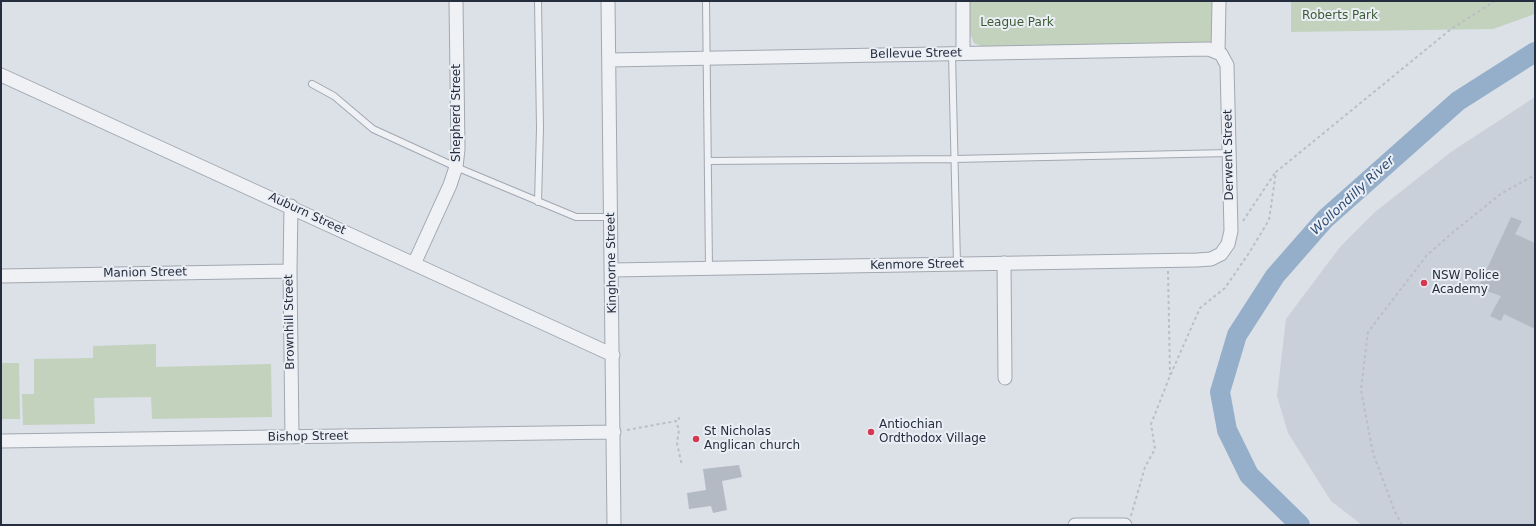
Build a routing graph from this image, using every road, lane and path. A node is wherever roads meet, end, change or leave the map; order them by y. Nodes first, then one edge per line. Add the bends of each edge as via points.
1 (456, 1) edge
2 (538, 1) edge
3 (608, 1) edge
4 (706, 1) edge
5 (963, 1) edge
6 (1219, 1) edge
7 (1495, 1) edge
8 (957, 53) junction
9 (1219, 53) junction
10 (707, 59) junction
11 (609, 60) junction
12 (1, 75) edge
13 (312, 84) dead end
14 (1229, 153) junction
15 (954, 159) junction
16 (708, 161) junction
17 (456, 167) junction
18 (1276, 172) junction
19 (1535, 175) edge
20 (538, 202) junction
21 (291, 206) junction
22 (611, 217) junction
23 (1241, 224) dead end
24 (1221, 254) joint
25 (1168, 261) junction
26 (1004, 263) junction
27 (414, 264) junction
28 (957, 264) junction
29 (709, 269) junction
30 (612, 270) junction
31 (290, 271) junction
32 (1, 276) edge
33 (613, 355) junction
34 (1170, 376) junction
35 (1005, 378) dead end
36 (621, 431) junction
37 (292, 437) junction
38 (1, 441) edge
39 (682, 466) dead end
40 (1128, 521) edge
41 (614, 525) edge
42 (1075, 525) edge
43 (1402, 525) edge

1 - 17 street, Shepherd Street
2 - 20 lane
3 - 11 street, Kinghorne Street
4 - 10 lane
5 - 8 street
6 - 9 street
7 - 18 path via 1451,29
8 - 9 street, Bellevue Street via 1196,48
8 - 10 street, Bellevue Street
8 - 15 lane
9 - 14 street, Derwent Street via 1227,65
10 - 11 street, Bellevue Street
10 - 16 lane
11 - 22 street, Kinghorne Street
12 - 21 street, Auburn Street
13 - 17 lane via 334,96 373,129
14 - 15 lane
14 - 24 street, Derwent Street via 1230,231 1228,244
15 - 16 lane
15 - 28 lane
16 - 29 lane
17 - 20 lane
17 - 27 street, Shepherd Street via 450,186
18 - 23 path
18 - 34 path via 1270,220 1225,288 1200,308
19 - 43 path via 1502,193 1427,255 1368,332 1361,390 1373,454
20 - 22 lane via 576,217
21 - 27 street, Auburn Street
21 - 31 street, Brownhill Street
22 - 30 street, Kinghorne Street
24 - 25 street, Kenmore Street via 1211,259
25 - 26 street, Kenmore Street
25 - 34 path
26 - 28 street, Kenmore Street
26 - 35 street
27 - 33 street, Auburn Street
28 - 29 street, Kenmore Street
29 - 30 street, Kenmore Street
30 - 33 street, Kinghorne Street
31 - 32 street, Manion Street
31 - 37 street, Brownhill Street
33 - 36 street, Kinghorne Street
34 - 40 path via 1151,424 1155,449 1144,467
36 - 37 street, Bishop Street
36 - 39 path via 676,421
36 - 41 street, Kinghorne Street
37 - 38 street, Bishop Street
40 - 42 street

